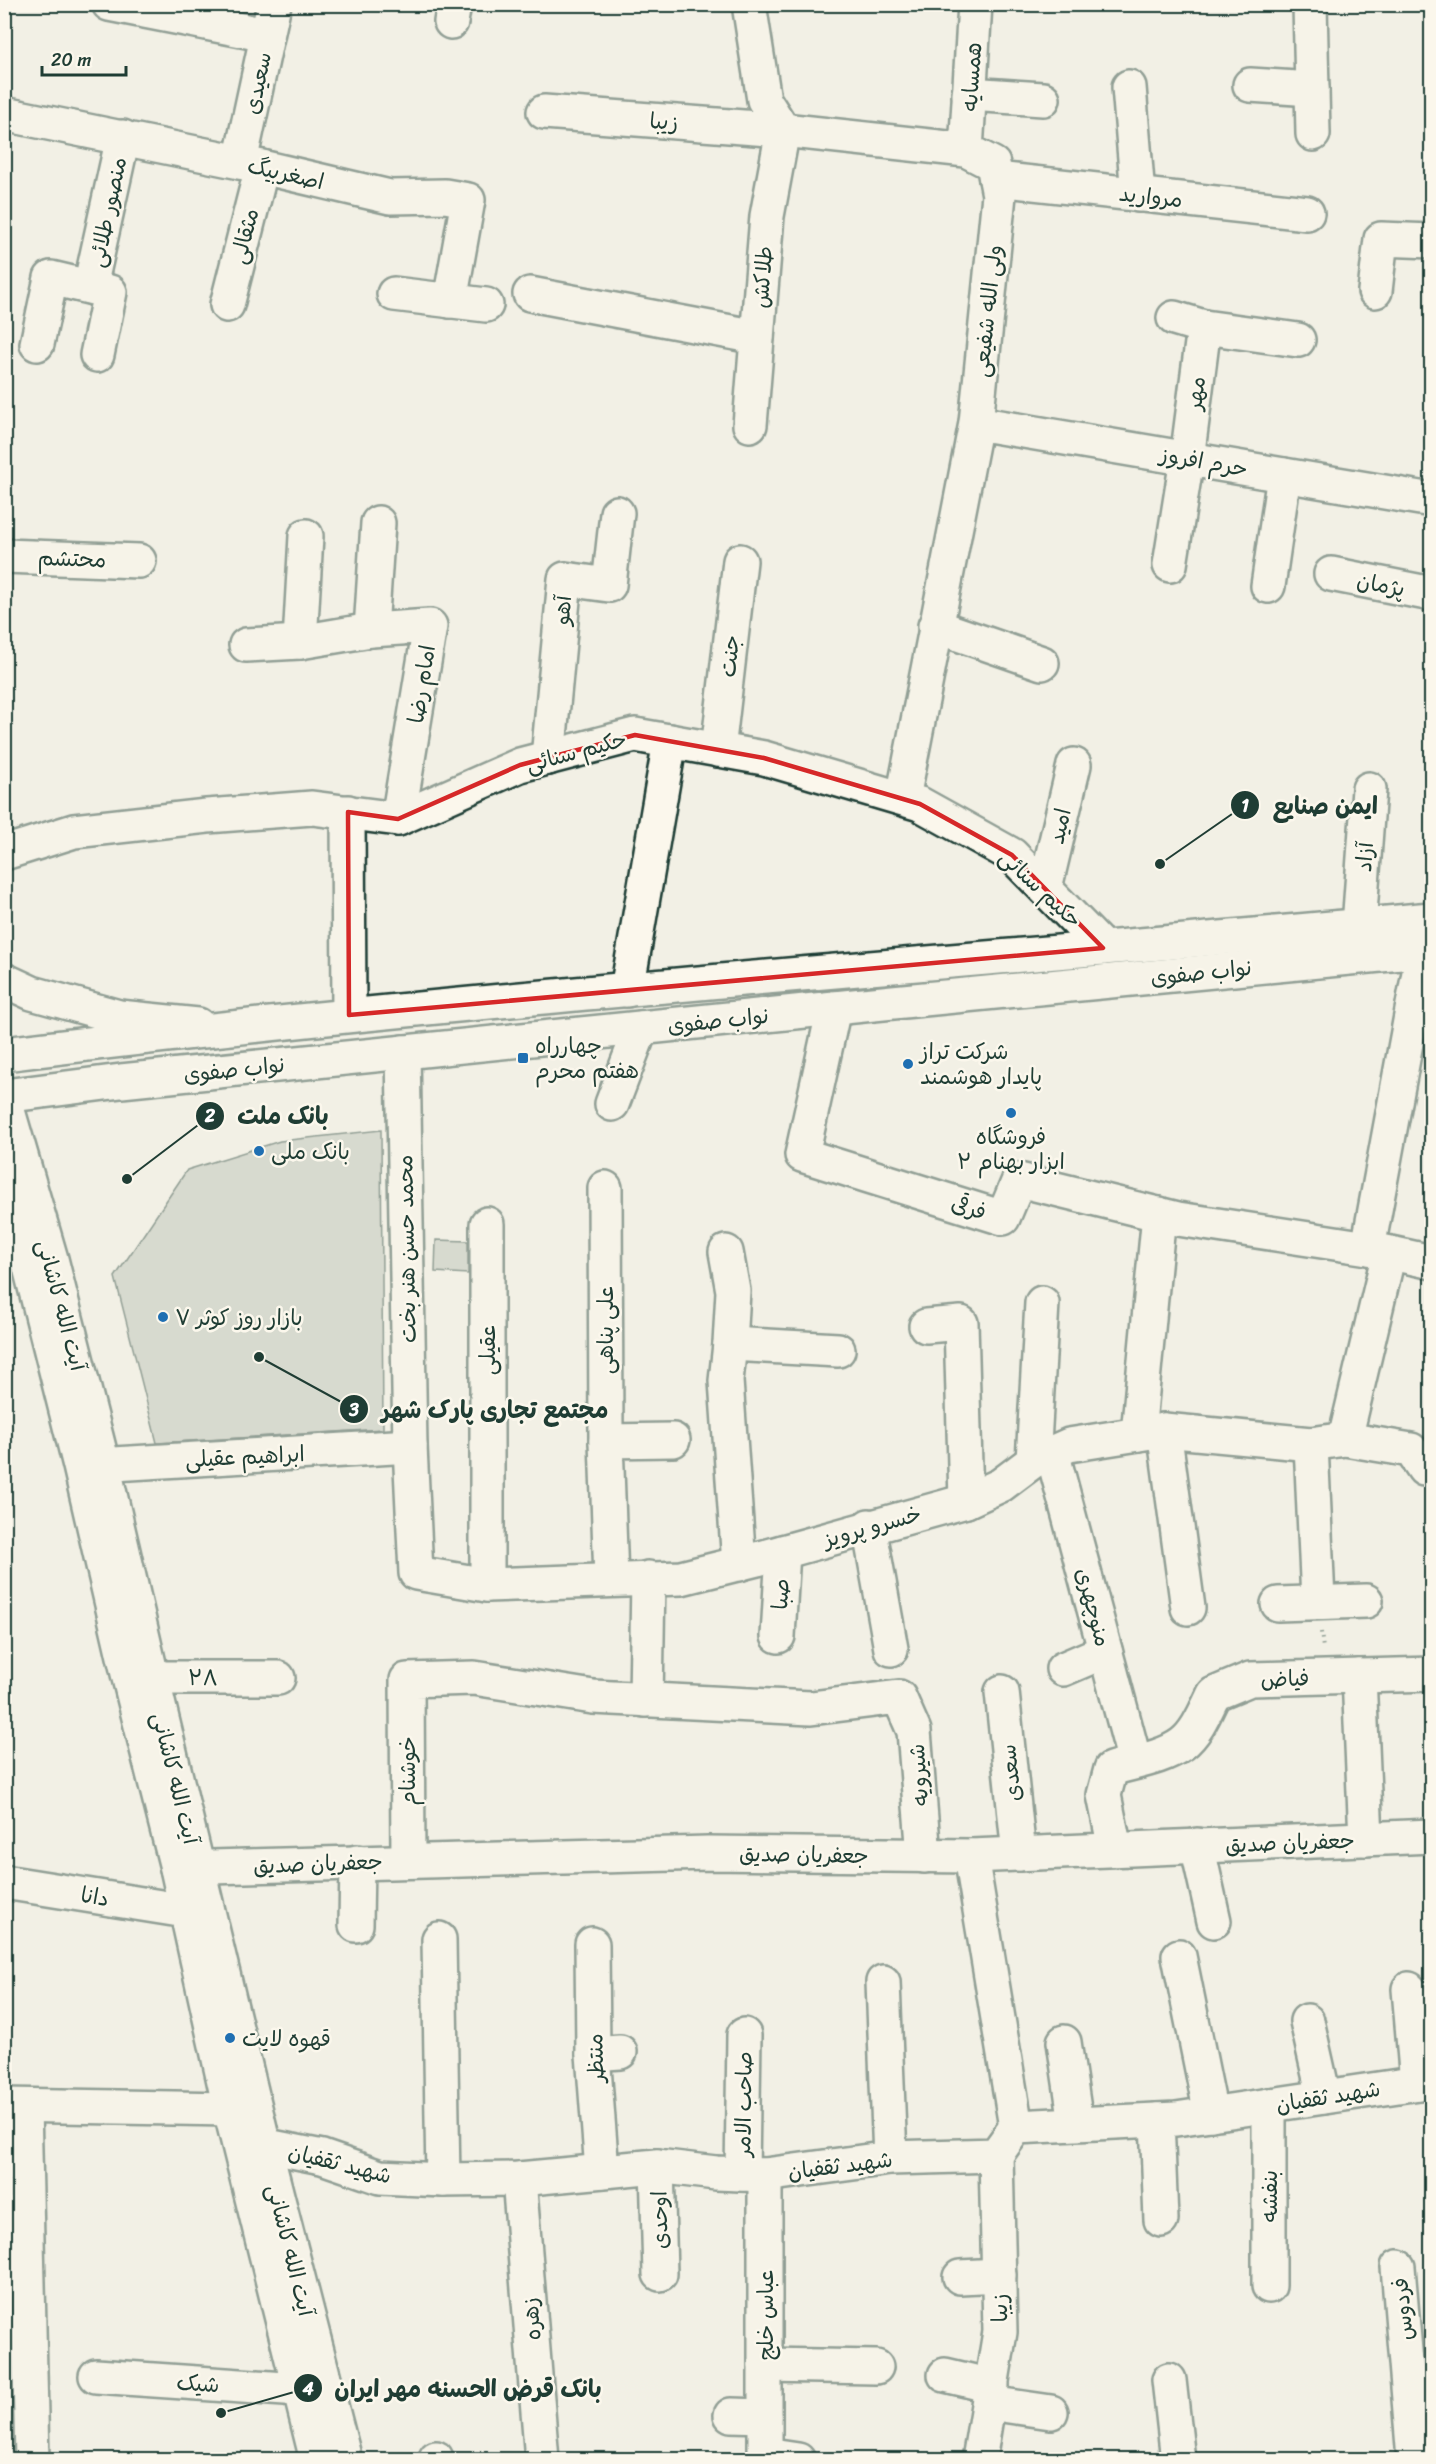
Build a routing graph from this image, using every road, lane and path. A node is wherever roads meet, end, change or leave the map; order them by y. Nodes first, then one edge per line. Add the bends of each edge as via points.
1 (109, 4) edge
2 (749, 4) edge
3 (975, 4) edge
4 (1310, 4) edge
5 (271, 20) edge
6 (1250, 85) dead end
7 (1129, 87) dead end
8 (1312, 89) junction
9 (969, 94) junction
10 (1043, 99) dead end
11 (544, 112) dead end
12 (4, 114) edge
13 (783, 130) junction
14 (1313, 134) dead end
15 (123, 137) junction
16 (966, 150) junction
17 (251, 164) junction
18 (996, 179) junction
19 (1138, 195) junction
20 (1307, 213) dead end
21 (1431, 241) edge
22 (90, 287) junction
23 (1375, 291) dead end
24 (394, 294) dead end
25 (530, 294) dead end
26 (450, 301) junction
27 (227, 305) dead end
28 (486, 305) dead end
29 (757, 337) junction
30 (1298, 339) dead end
31 (37, 344) dead end
32 (97, 355) dead end
33 (976, 423) junction
34 (750, 425) dead end
35 (1187, 459) junction
36 (1284, 475) junction
37 (1431, 500) edge
38 (616, 513) dead end
39 (378, 523) dead end
40 (306, 536) dead end
41 (4, 556) edge
42 (139, 561) dead end
43 (740, 561) dead end
44 (1170, 565) dead end
45 (1331, 574) dead end
46 (1268, 586) dead end
47 (1431, 594) edge
48 (935, 626) junction
49 (371, 630) junction
50 (300, 642) junction
51 (246, 645) dead end
52 (1042, 663) dead end
53 (670, 741) junction
54 (718, 750) junction
55 (548, 758) junction
56 (1074, 765) dead end
57 (1369, 789) dead end
58 (903, 798) junction
59 (348, 812) junction
60 (398, 819) junction
61 (4, 853) edge
62 (1045, 888) junction
63 (1431, 919) edge
64 (1359, 926) junction
65 (1103, 948) junction
66 (1427, 950) edge
67 (4, 980) edge
68 (627, 990) junction
69 (834, 1008) junction
70 (349, 1015) junction
71 (232, 1028) junction
72 (641, 1028) junction
73 (403, 1052) junction
74 (4, 1054) edge
75 (4, 1096) edge
76 (612, 1104) dead end
77 (4, 1187) edge
78 (605, 1188) dead end
79 (1159, 1214) junction
80 (487, 1224) dead end
81 (4, 1234) edge
82 (1378, 1251) junction
83 (726, 1252) dead end
84 (1431, 1262) edge
85 (29, 1263) junction
86 (1042, 1303) dead end
87 (926, 1326) dead end
88 (730, 1344) junction
89 (838, 1350) dead end
90 (1151, 1432) junction
91 (1345, 1439) junction
92 (673, 1440) dead end
93 (606, 1441) junction
94 (1311, 1443) junction
95 (410, 1446) junction
96 (1042, 1456) junction
97 (91, 1465) junction
98 (1431, 1469) edge
99 (966, 1501) junction
100 (869, 1526) junction
101 (783, 1552) junction
102 (739, 1564) junction
103 (648, 1578) junction
104 (612, 1579) junction
105 (487, 1585) junction
106 (1318, 1601) junction
107 (1366, 1601) dead end
108 (1278, 1604) dead end
109 (1188, 1608) dead end
110 (778, 1636) dead end
111 (891, 1649) dead end
112 (1106, 1651) junction
113 (1063, 1669) dead end
114 (1431, 1674) edge
115 (1359, 1676) junction
116 (140, 1677) junction
117 (1327, 1677) junction
118 (278, 1678) dead end
119 (1002, 1692) dead end
120 (646, 1700) junction
121 (1135, 1762) junction
122 (1431, 1836) edge
123 (1366, 1839) junction
124 (1197, 1845) junction
125 (1115, 1849) junction
126 (1019, 1854) junction
127 (924, 1856) junction
128 (971, 1856) junction
129 (408, 1861) junction
130 (357, 1862) junction
131 (187, 1867) junction
132 (4, 1882) edge
133 (186, 1911) junction
134 (1214, 1920) dead end
135 (356, 1925) dead end
136 (438, 1939) dead end
137 (592, 1944) dead end
138 (1179, 1956) dead end
139 (883, 1982) dead end
140 (1409, 1989) dead end
141 (1307, 2021) dead end
142 (744, 2035) dead end
143 (1064, 2042) dead end
144 (1424, 2082) edge
145 (1324, 2097) junction
146 (14, 2105) edge
147 (1269, 2105) junction
148 (230, 2109) junction
149 (1210, 2114) junction
150 (1157, 2120) junction
151 (1076, 2123) junction
152 (1016, 2127) junction
153 (252, 2143) junction
154 (996, 2155) junction
155 (890, 2158) junction
156 (657, 2166) junction
157 (602, 2171) junction
158 (754, 2174) junction
159 (519, 2179) junction
160 (443, 2180) junction
161 (15, 2205) edge
162 (1161, 2220) dead end
163 (1398, 2267) dead end
164 (660, 2274) dead end
165 (999, 2275) junction
166 (960, 2277) dead end
167 (1269, 2286) dead end
168 (765, 2365) junction
169 (876, 2367) dead end
170 (945, 2375) dead end
171 (96, 2376) dead end
172 (1169, 2380) dead end
173 (300, 2390) junction
174 (990, 2395) junction
175 (18, 2410) edge
176 (1051, 2412) dead end
177 (731, 2415) dead end
178 (765, 2416) junction
179 (765, 2457) edge
180 (1413, 2459) edge
181 (1431, 2459) edge
182 (32, 2460) edge
183 (317, 2460) edge
184 (345, 2460) edge
185 (542, 2460) edge
186 (798, 2460) edge
187 (979, 2460) edge
188 (1178, 2460) edge

1 - 5 street
2 - 13 street via 764,100
3 - 9 street, همسایه
4 - 8 street
5 - 17 street, سعیدی
6 - 8 street
7 - 19 street
8 - 14 street
9 - 10 street
9 - 16 street, همسایه
11 - 13 street, زیبا
12 - 15 street, اصغربیگ
13 - 16 street
13 - 29 street, طلاکش via 767,216
15 - 17 street, اصغربیگ
15 - 22 street, منصور طلائی
16 - 18 street via 993,164
17 - 26 street, اصغربیگ via 390,197 445,196 468,200
17 - 27 street, مثقالی
18 - 19 street, مروارید
18 - 33 street, ولی الله شفیعی via 999,195
19 - 20 street, مروارید
21 - 23 street via 1381,239
22 - 31 street via 51,278
22 - 32 street via 110,292
24 - 26 street
25 - 29 street
26 - 28 street
29 - 34 street, طلاکش
30 - 35 street, مهر via 1189,322
33 - 35 street, حرم افروز
33 - 48 street, ولی الله شفیعی
35 - 36 street, حرم افروز
35 - 44 street, مهر
36 - 37 street, حرم افروز
36 - 46 street
38 - 55 street, آهو via 609,585 565,579
39 - 49 street
40 - 50 street
41 - 42 street, محتشم
43 - 54 street, جنت
45 - 47 street, پژمان
48 - 52 street
48 - 58 street, ولی الله شفیعی
49 - 50 street, امام رضا
49 - 60 street, امام رضا via 430,626
50 - 51 street, امام رضا
53 - 54 street, حکیم سنائی
53 - 55 street, حکیم سنائی via 635,735
53 - 68 street
54 - 58 street, حکیم سنائی via 764,758
55 - 60 street, حکیم سنائی via 520,765
56 - 62 street, امید
57 - 64 street, آزاد
58 - 62 street, حکیم سنائی via 1012,855
59 - 60 street
59 - 61 street via 300,809 74,831
59 - 70 street
62 - 65 street, حکیم سنائی
63 - 64 street, نواب صفوی
64 - 65 street, نواب صفوی
65 - 68 street, نواب صفوی
66 - 69 street, نواب صفوی
66 - 82 street
67 - 71 street via 32,993 119,1017
68 - 70 street, نواب صفوی
69 - 72 street, نواب صفوی
69 - 79 street, فرقی via 802,1155 1003,1218 1019,1180
70 - 71 street, نواب صفوی
71 - 74 street, نواب صفوی
72 - 73 street, نواب صفوی
72 - 76 street
73 - 75 street, نواب صفوی
73 - 95 street, محمد حسن هنر بخت
75 - 97 street, آیت الله کاشانی via 51,1259
77 - 85 street, آیت الله کاشانی
78 - 93 street, علی پناهی
79 - 82 street, فرقی
79 - 90 street
80 - 105 street, عقیلی
81 - 85 street
82 - 84 street, فرقی
82 - 91 street
83 - 88 street via 733,1292
85 - 97 street, آیت الله کاشانی
86 - 96 street, منوچهری
87 - 99 street via 961,1323
88 - 89 street
88 - 102 street via 726,1381
90 - 94 street, خسرو پرویز
90 - 96 street, خسرو پرویز via 1069,1445
90 - 109 street
91 - 94 street, خسرو پرویز
91 - 98 street, خسرو پرویز via 1411,1450 1424,1469
92 - 93 street
93 - 104 street, علی پناهی
94 - 106 street
95 - 97 street, ابراهیم عقیلی
95 - 105 street, خسرو پرویز via 416,1573
96 - 99 street, خسرو پرویز via 1001,1485
96 - 112 street, منوچهری
97 - 116 street, آیت الله کاشانی
99 - 100 street, خسرو پرویز
100 - 101 street, خسرو پرویز
100 - 111 street
101 - 102 street, خسرو پرویز
101 - 110 street, صبا
102 - 103 street, خسرو پرویز via 681,1578
103 - 104 street, خسرو پرویز
103 - 120 street
104 - 105 street, خسرو پرویز
106 - 107 street
106 - 108 street
106 - 117 path
112 - 113 street
112 - 121 street, منوچهری
114 - 115 street, فیاض
115 - 117 street, فیاض
115 - 123 street
116 - 118 street, ۲۸
116 - 131 street, آیت الله کاشانی
117 - 121 street, فیاض via 1250,1679 1214,1694 1203,1718 1182,1744
119 - 126 street, سعدی
120 - 127 street, شیرویه via 812,1708 899,1697 914,1731
120 - 129 street, خوشنام via 593,1697 474,1678 406,1680
121 - 125 street, فیاض via 1111,1769 1104,1795
122 - 123 street, جعفریان صدیق
123 - 124 street, جعفریان صدیق
124 - 125 street, جعفریان صدیق
124 - 134 street
125 - 126 street, جعفریان صدیق
126 - 128 street, جعفریان صدیق
127 - 128 street, جعفریان صدیق
127 - 129 street, جعفریان صدیق via 708,1853
128 - 152 street
129 - 130 street, جعفریان صدیق
130 - 131 street, جعفریان صدیق
130 - 135 street
131 - 133 street, آیت الله کاشانی
131 - 153 street, آیت الله کاشانی
132 - 133 street, دانا
133 - 148 street, آیت الله کاشانی
136 - 160 street
137 - 157 street, منتظر via 607,2053
138 - 149 street
139 - 155 street
140 - 144 street
141 - 145 street
142 - 158 street, صاحب الامر
143 - 151 street
144 - 145 street, شهید ثقفیان
145 - 147 street, شهید ثقفیان
146 - 148 street
146 - 161 street
147 - 149 street, شهید ثقفیان
147 - 167 street, بنفشه
148 - 153 street, آیت الله کاشانی
149 - 150 street, شهید ثقفیان
150 - 151 street, شهید ثقفیان
150 - 162 street
151 - 152 street, شهید ثقفیان
152 - 154 street
153 - 160 street, شهید ثقفیان via 322,2157 380,2177
153 - 173 street, آیت الله کاشانی
153 - 184 street, آیت الله کاشانی
154 - 155 street, شهید ثقفیان
154 - 165 street, زیبا
155 - 158 street, شهید ثقفیان
156 - 157 street, شهید ثقفیان
156 - 158 street, شهید ثقفیان
156 - 164 street, اوحدی
157 - 159 street, شهید ثقفیان
158 - 168 street, عباس خلج
159 - 160 street, شهید ثقفیان
159 - 185 street, زهره
161 - 175 street
163 - 180 street, فردوس
165 - 166 street
165 - 174 street, زیبا via 1000,2332
168 - 169 street
168 - 178 street, عباس خلج
170 - 174 street
171 - 173 street, شیک
172 - 188 street
173 - 183 street, آیت الله کاشانی
174 - 176 street
174 - 187 street, زیبا
175 - 182 street
177 - 178 street
178 - 179 street, عباس خلج
179 - 186 street, عباس خلج
180 - 181 street

